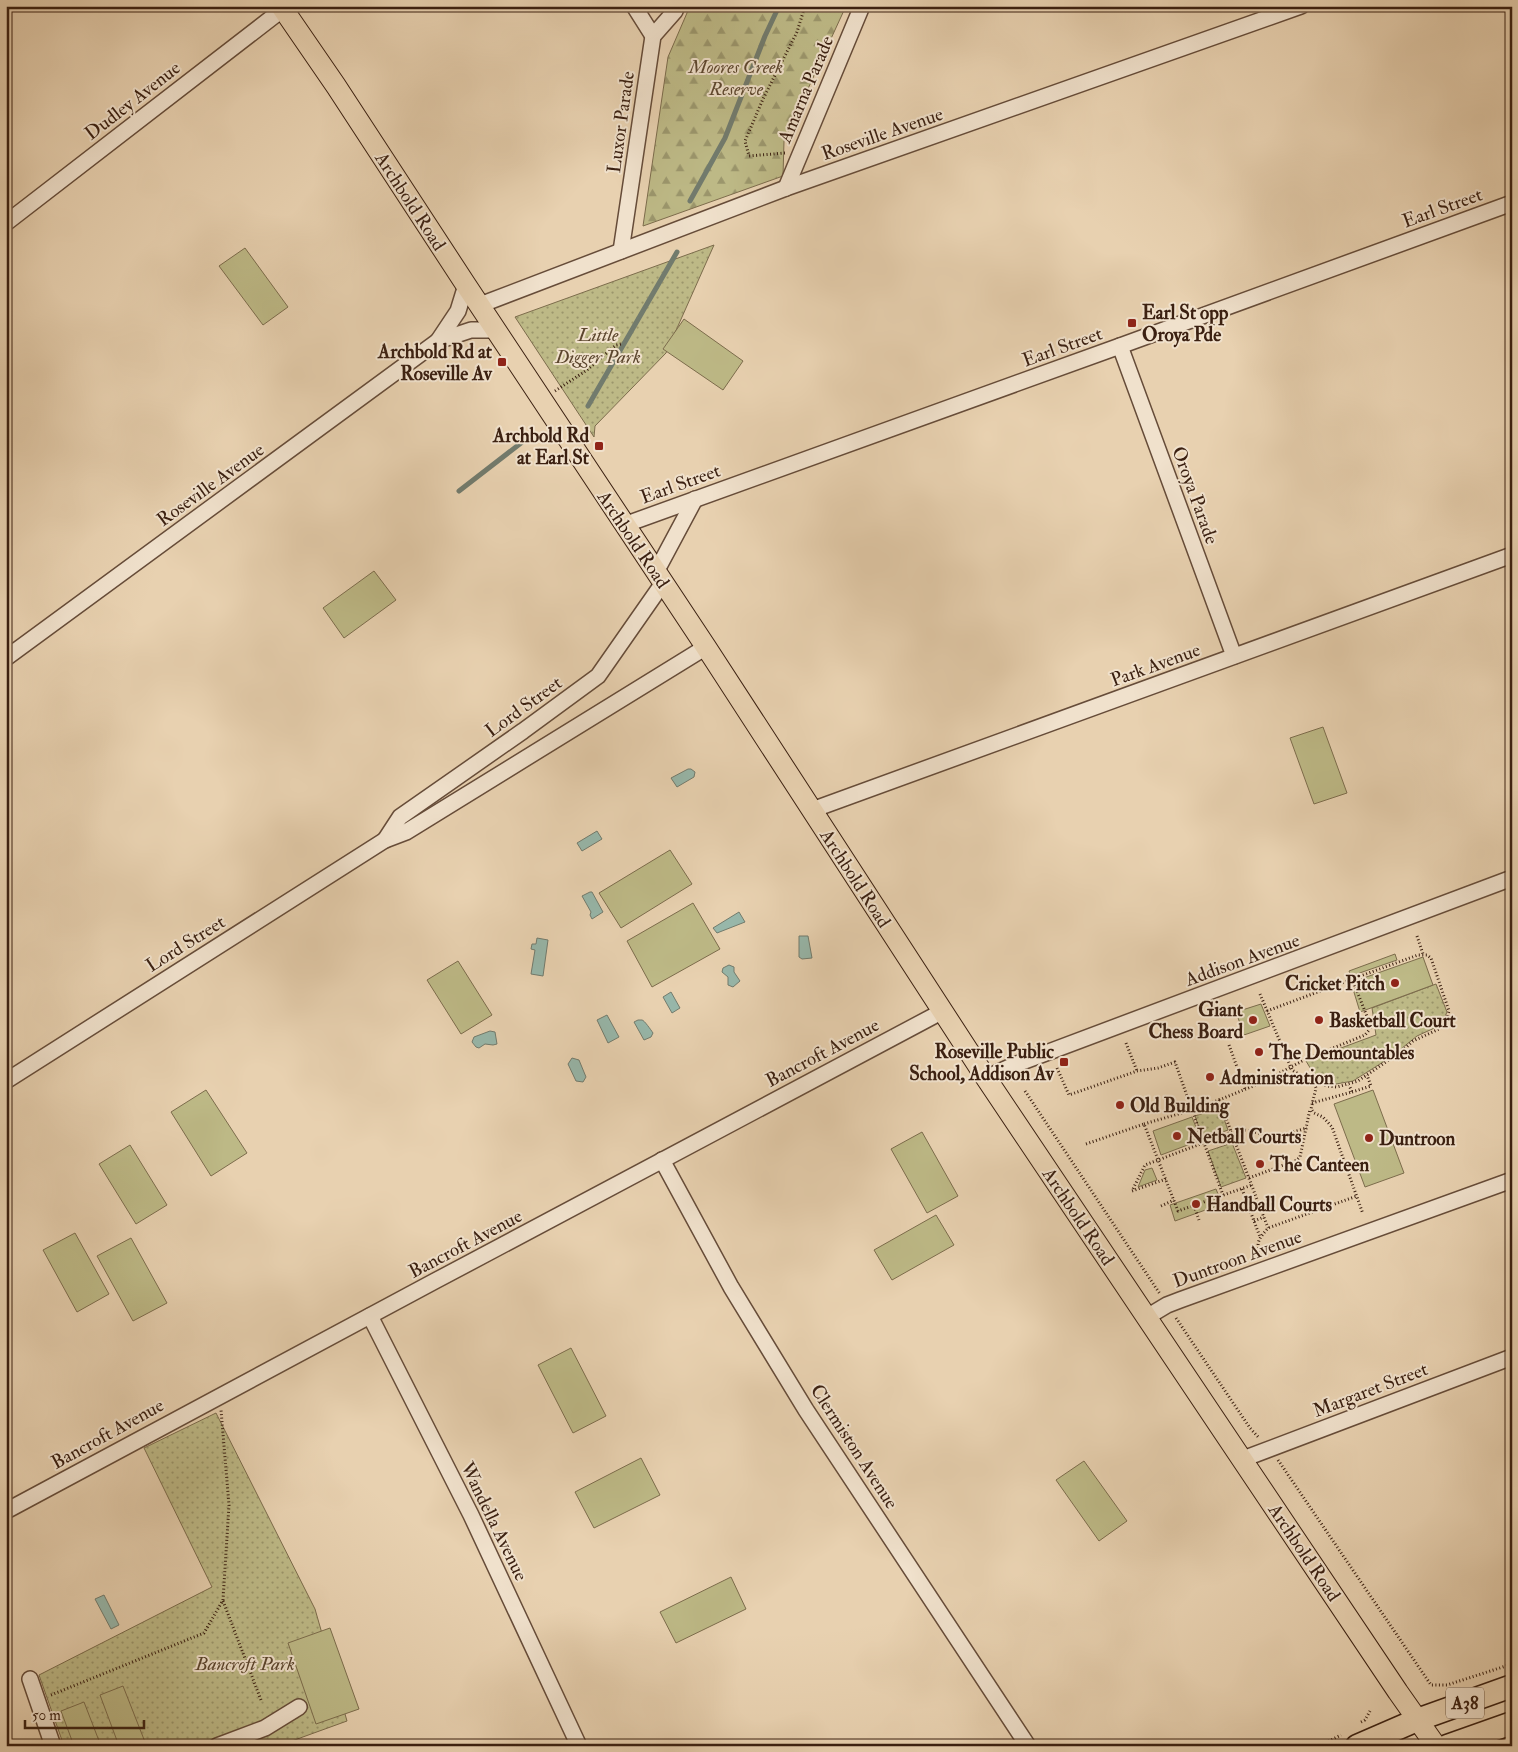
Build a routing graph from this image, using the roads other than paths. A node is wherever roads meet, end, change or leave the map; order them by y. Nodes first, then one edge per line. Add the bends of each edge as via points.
1 (634, 6) edge
2 (677, 6) edge
3 (862, 6) edge
4 (1301, 6) edge
5 (282, 8) edge
6 (653, 36) junction
7 (786, 188) junction
8 (1512, 203) edge
9 (6, 223) edge
10 (621, 251) junction
11 (466, 285) junction
12 (480, 305) junction
13 (496, 330) junction
14 (438, 341) junction
15 (1120, 346) junction
16 (696, 498) junction
17 (624, 525) junction
18 (1512, 555) edge
19 (660, 578) junction
20 (706, 647) junction
21 (1234, 656) junction
22 (6, 658) edge
23 (812, 810) junction
24 (385, 840) junction
25 (1512, 878) edge
26 (943, 1011) junction
27 (986, 1078) junction
28 (6, 1081) edge
29 (662, 1160) junction
30 (1512, 1180) edge
31 (370, 1316) junction
32 (1147, 1317) junction
33 (1512, 1358) edge
34 (1243, 1459) junction
35 (6, 1511) edge
36 (30, 1679) dead end
37 (1512, 1686) edge
38 (299, 1707) dead end
39 (1417, 1720) junction
40 (1512, 1723) edge
41 (53, 1746) edge
42 (217, 1746) edge
43 (579, 1746) edge
44 (1028, 1746) edge
45 (1357, 1746) edge
46 (1436, 1746) edge
47 (1447, 1746) edge

1 - 6 street
2 - 6 street
3 - 7 street, Amarna Parade
4 - 7 street, Roseville Avenue
5 - 9 street, Dudley Avenue
5 - 11 main road, Archbold Road
6 - 10 street, Luxor Parade
7 - 10 street, Roseville Avenue
8 - 15 street, Earl Street
10 - 12 street, Roseville Avenue
11 - 12 main road, Archbold Road
11 - 14 street, Roseville Avenue via 458,311
12 - 13 main road, Archbold Road
13 - 14 street, Roseville Avenue via 471,330
13 - 17 main road, Archbold Road
14 - 22 street, Roseville Avenue
15 - 16 street, Earl Street
15 - 21 street, Oroya Parade
16 - 17 street, Earl Street
16 - 19 street, Lord Street
17 - 19 main road, Archbold Road
18 - 21 street, Park Avenue
19 - 20 main road, Archbold Road
19 - 24 street, Lord Street via 598,676 400,816
20 - 23 main road, Archbold Road
20 - 24 street, Lord Street via 406,832
21 - 23 street, Park Avenue
23 - 26 main road, Archbold Road
24 - 28 street, Lord Street
25 - 27 street, Addison Avenue
26 - 27 main road, Archbold Road
26 - 29 street, Bancroft Avenue
27 - 32 main road, Archbold Road
29 - 31 street, Bancroft Avenue
29 - 44 street, Clermiston Avenue via 731,1287 806,1410
30 - 32 street, Duntroon Avenue via 1167,1305
31 - 35 street, Bancroft Avenue
31 - 43 street, Wandella Avenue via 476,1523
32 - 34 main road, Archbold Road
33 - 34 street, Margaret Street
34 - 39 main road, Archbold Road
36 - 41 street
37 - 39 highway, A38
38 - 42 street via 265,1728
39 - 45 highway, A38
39 - 46 main road, Archbold Road
40 - 47 highway, A38

